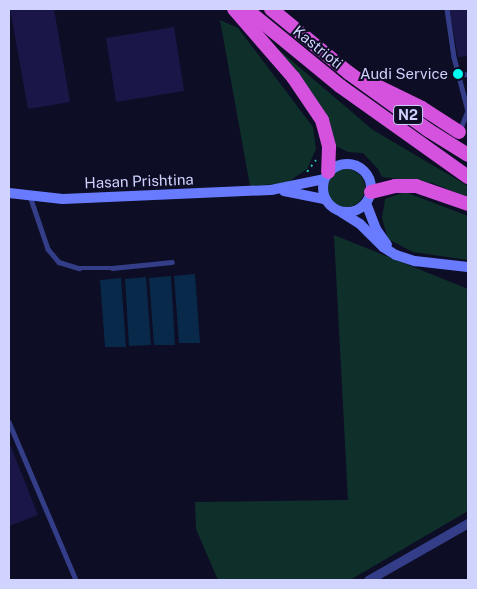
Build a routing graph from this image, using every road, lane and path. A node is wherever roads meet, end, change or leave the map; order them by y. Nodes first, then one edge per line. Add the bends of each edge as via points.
1 (234, 9) edge
2 (246, 9) edge
3 (271, 9) edge
4 (447, 9) edge
5 (349, 73) junction
6 (468, 74) edge
7 (459, 75) junction
8 (467, 103) edge
9 (464, 135) edge
10 (320, 154) dead end
11 (468, 155) edge
12 (303, 175) dead end
13 (326, 176) junction
14 (468, 177) edge
15 (270, 190) junction
16 (9, 193) edge
17 (30, 196) junction
18 (369, 197) junction
19 (324, 199) junction
20 (468, 204) edge
21 (340, 212) junction
22 (396, 255) junction
23 (172, 262) dead end
24 (468, 267) edge
25 (9, 422) edge
26 (468, 523) edge
27 (76, 580) edge
28 (368, 580) edge

1 - 13 highway via 293,78 322,120 329,147
2 - 14 highway, Kastrioti / N2 via 347,91
3 - 5 highway, Kastrioti / N2
4 - 7 lane
5 - 9 highway via 422,108
5 - 11 highway, N2
6 - 7 lane
7 - 8 lane
8 - 9 lane
10 - 12 path
13 - 15 main road, Hasan Prishtina
13 - 18 main road via 346,163 360,167 369,178
13 - 19 main road via 322,186
15 - 17 main road, Hasan Prishtina via 62,199
15 - 19 main road, Hasan Prishtina
16 - 17 main road, Hasan Prishtina
17 - 23 lane via 48,248 59,262 79,268
18 - 20 highway via 395,186 416,186
18 - 21 main road via 354,212
18 - 22 main road via 378,232
19 - 21 main road
21 - 22 main road via 360,224 382,247
22 - 24 main road via 415,261
25 - 27 lane
26 - 28 street

